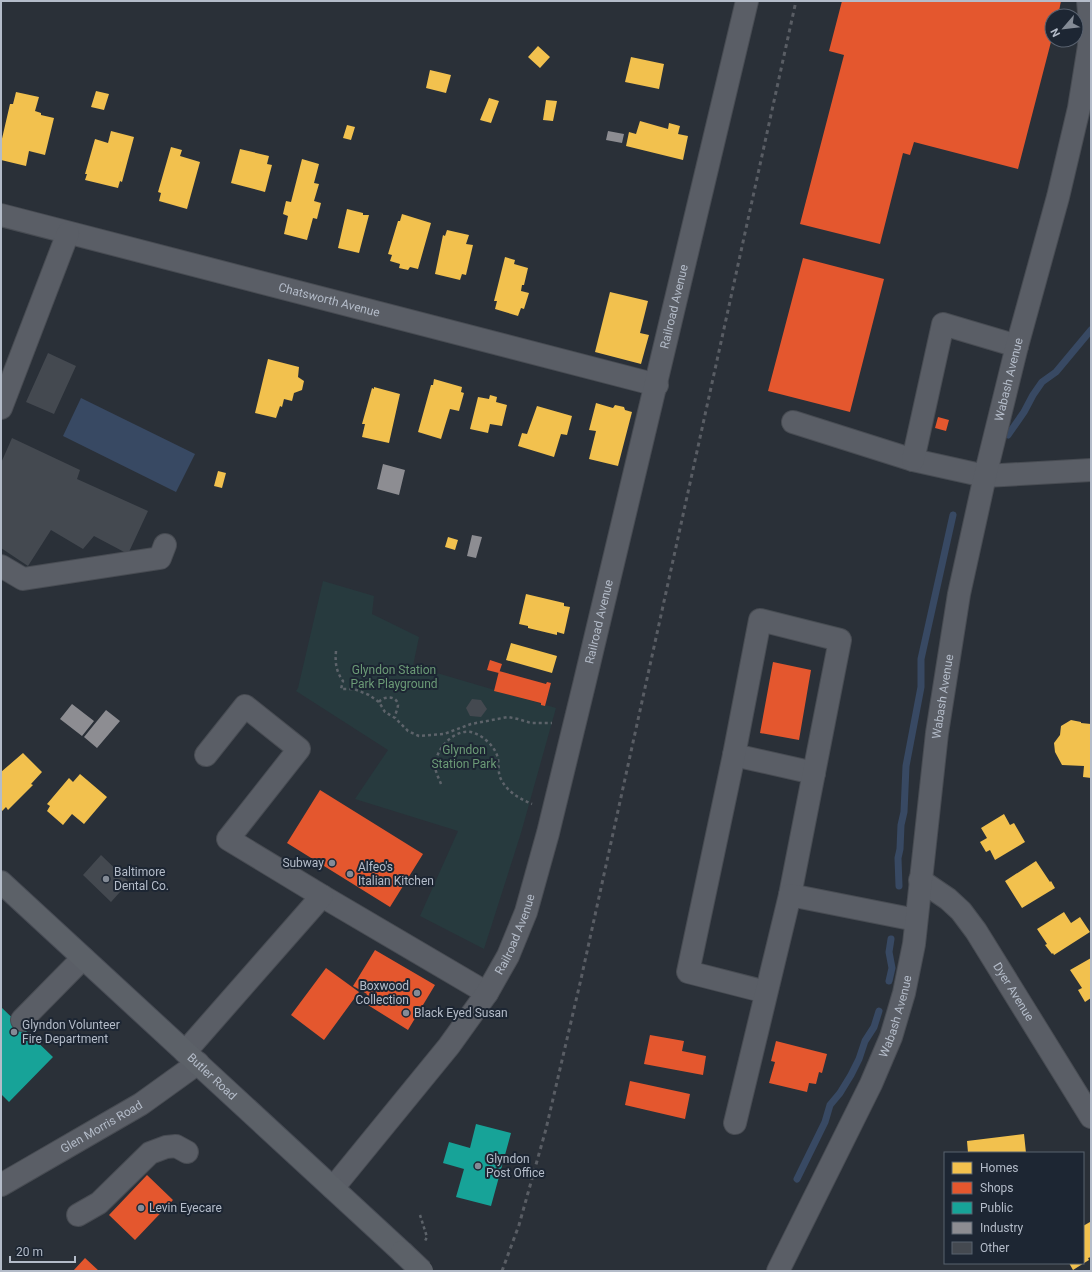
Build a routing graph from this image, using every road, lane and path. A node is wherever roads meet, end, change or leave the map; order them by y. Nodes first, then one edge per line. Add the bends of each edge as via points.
1 (747, 1) edge
2 (1088, 1) edge
3 (1, 215) edge
4 (68, 233) junction
5 (1017, 346) junction
6 (657, 385) junction
7 (1, 408) edge
8 (793, 422) dead end
9 (913, 460) junction
10 (1091, 470) edge
11 (985, 476) junction
12 (165, 544) dead end
13 (1, 566) edge
14 (336, 651) dead end
15 (379, 702) junction
16 (394, 718) junction
17 (575, 724) junction
18 (459, 728) junction
19 (460, 733) junction
20 (206, 755) dead end
21 (734, 755) junction
22 (814, 772) junction
23 (441, 784) dead end
24 (553, 812) junction
25 (920, 880) junction
26 (1, 882) edge
27 (790, 895) junction
28 (322, 896) junction
29 (910, 919) junction
30 (83, 958) junction
31 (766, 992) junction
32 (487, 993) junction
33 (22, 1020) dead end
34 (191, 1058) junction
35 (1091, 1117) edge
36 (735, 1123) dead end
37 (187, 1152) dead end
38 (1, 1185) edge
39 (333, 1188) junction
40 (78, 1215) dead end
41 (422, 1271) edge
42 (778, 1271) edge

1 - 6 street, Railroad Avenue
2 - 5 street, Wabash Avenue via 1089,46 1079,108 1058,197
3 - 4 street, Chatsworth Avenue
4 - 6 street, Chatsworth Avenue
4 - 7 street
5 - 9 street via 943,324
5 - 11 street, Wabash Avenue
6 - 17 street, Railroad Avenue
8 - 9 street
9 - 11 street
10 - 11 street
11 - 25 street, Wabash Avenue via 959,594 937,733
12 - 13 street via 160,558 23,579
14 - 15 path via 337,672 343,681 341,689 354,689
15 - 16 path via 385,712
15 - 16 path via 385,698 394,698 398,706
16 - 18 path via 408,731 419,736 444,734
17 - 18 path via 531,723 508,717
17 - 24 street, Railroad Avenue
18 - 19 path
19 - 23 path via 448,739 437,757 435,767
19 - 24 path via 471,732 491,744 498,758 500,777 512,794
20 - 28 street via 245,706 299,749 228,839
21 - 22 street
21 - 22 street via 760,620 840,640
21 - 31 street via 688,972
22 - 27 street
24 - 32 street, Railroad Avenue via 526,912 508,956
25 - 29 street, Wabash Avenue
25 - 35 street, Dyer Avenue via 948,899 976,931
26 - 30 main road, Butler Road
27 - 29 street
27 - 31 street
28 - 32 street
28 - 34 street, Glen Morris Road
29 - 42 street, Wabash Avenue via 914,944 904,993 891,1037 871,1084
30 - 33 street
30 - 34 main road, Butler Road
31 - 36 street
32 - 39 street, Railroad Avenue via 449,1046
34 - 38 street, Glen Morris Road via 141,1104
34 - 39 main road, Butler Road
37 - 40 street via 176,1146 150,1153 100,1203
39 - 41 main road, Butler Road, bridge

